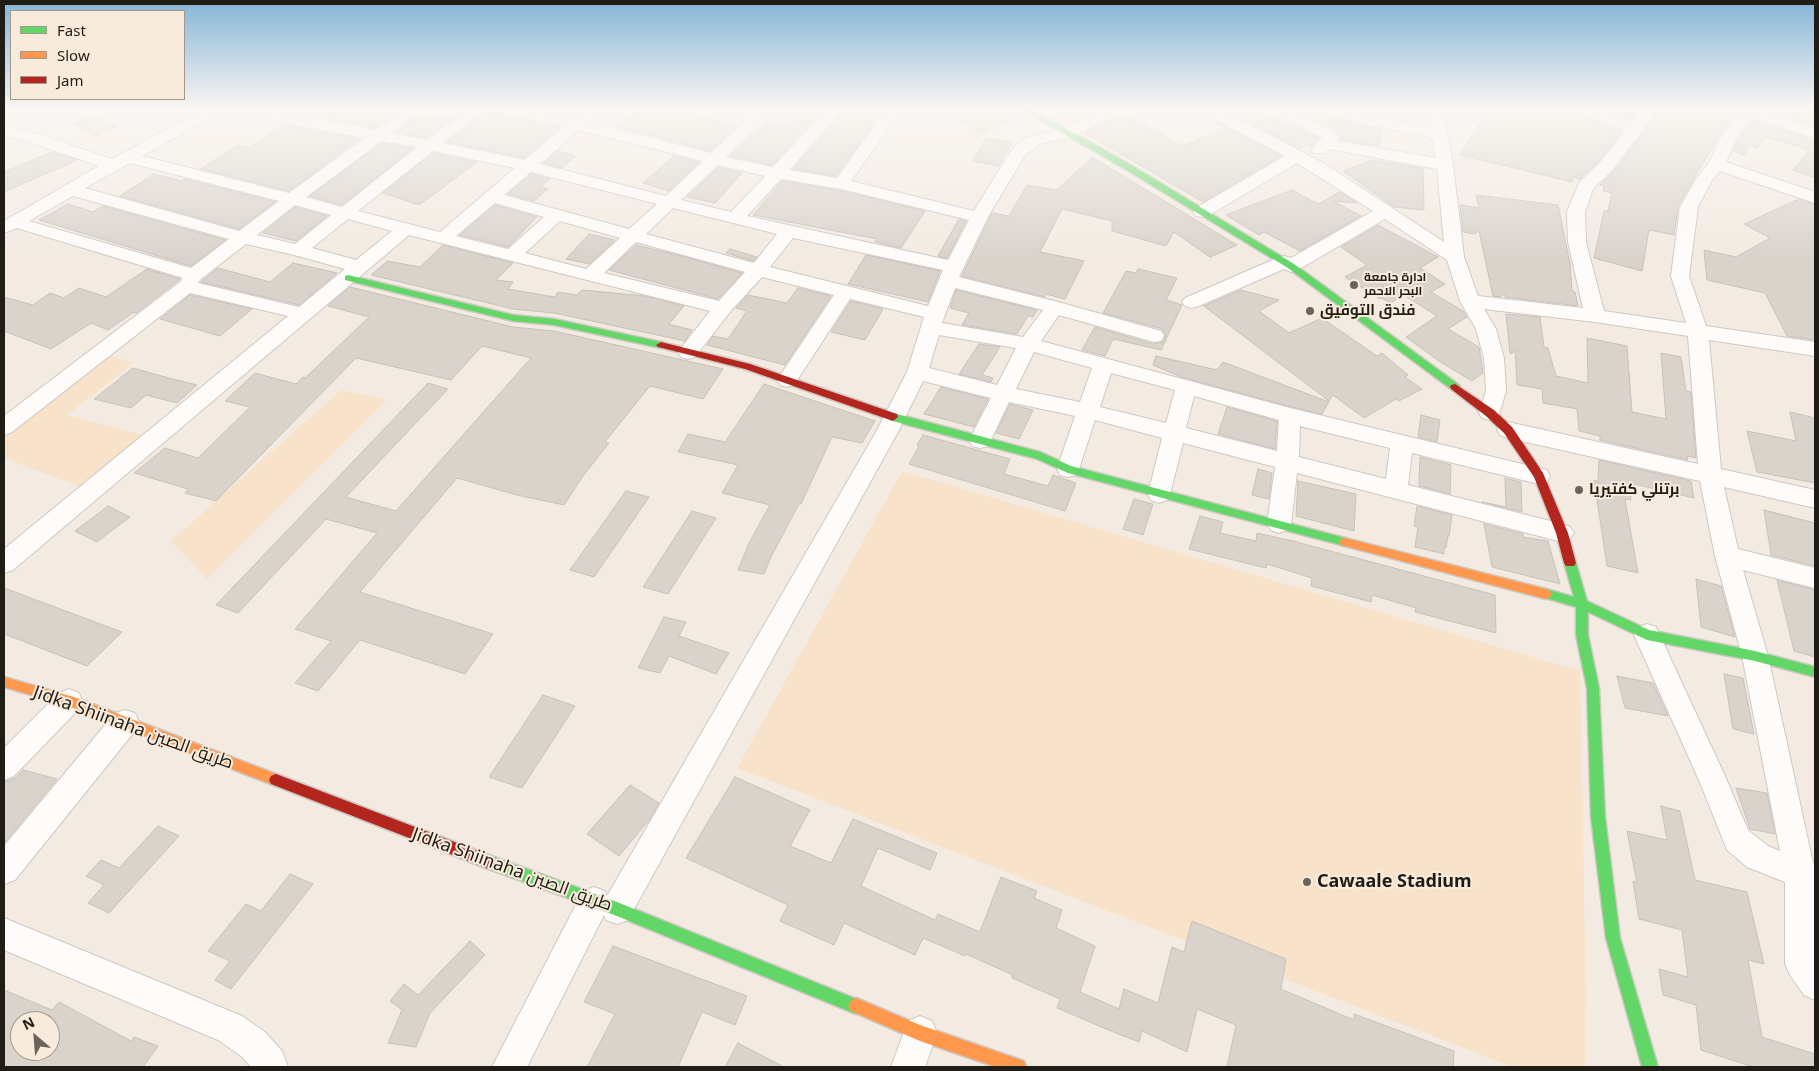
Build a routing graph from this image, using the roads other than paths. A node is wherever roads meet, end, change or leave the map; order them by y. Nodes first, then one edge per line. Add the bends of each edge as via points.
1 (109, 158) edge
2 (126, 158) edge
3 (348, 158) edge
4 (413, 158) edge
5 (491, 158) edge
6 (537, 158) edge
7 (710, 158) edge
8 (789, 158) edge
9 (859, 158) edge
10 (1014, 158) edge
11 (1110, 158) edge
12 (1405, 158) edge
13 (1443, 158) edge
14 (1612, 158) edge
15 (1720, 158) edge
16 (714, 159) junction
17 (1302, 159) joint
18 (120, 161) junction
19 (1717, 164) junction
20 (1444, 165) junction
21 (528, 166) junction
22 (775, 172) junction
23 (841, 184) junction
24 (72, 190) junction
25 (492, 197) junction
26 (1815, 198) edge
27 (291, 200) junction
28 (668, 202) junction
29 (1386, 211) junction
30 (344, 212) junction
31 (1202, 212) junction
32 (558, 214) junction
33 (736, 217) junction
34 (979, 217) junction
35 (9, 225) edge
36 (406, 228) junction
37 (789, 232) junction
38 (631, 236) junction
39 (244, 238) junction
40 (443, 238) junction
41 (298, 250) junction
42 (511, 256) junction
43 (1455, 257) junction
44 (1287, 264) junction
45 (758, 270) junction
46 (353, 272) junction
47 (952, 274) junction
48 (590, 276) junction
49 (190, 281) junction
50 (845, 292) junction
51 (1470, 301) junction
52 (1192, 302) dead end
53 (723, 308) junction
54 (1055, 308) junction
55 (304, 314) junction
56 (1594, 316) junction
57 (933, 321) junction
58 (1698, 331) junction
59 (1154, 336) dead end
60 (1028, 344) junction
61 (1815, 349) edge
62 (688, 352) junction
63 (1104, 364) junction
64 (916, 372) junction
65 (787, 380) junction
66 (1186, 386) junction
67 (1004, 394) junction
68 (1088, 411) junction
69 (1490, 413) junction
70 (1290, 416) junction
71 (894, 417) junction
72 (4, 427) edge
73 (1508, 430) junction
74 (1174, 435) junction
75 (980, 440) junction
76 (1402, 443) junction
77 (1288, 464) junction
78 (1068, 469) junction
79 (1539, 476) junction
80 (1710, 476) junction
81 (1396, 491) junction
82 (1159, 494) junction
83 (1815, 499) edge
84 (1279, 524) junction
85 (1562, 534) junction
86 (1727, 556) junction
87 (4, 563) edge
88 (1815, 578) edge
89 (1582, 604) junction
90 (1647, 635) junction
91 (1755, 656) junction
92 (1815, 672) edge
93 (4, 682) edge
94 (69, 701) junction
95 (125, 722) junction
96 (4, 768) edge
97 (4, 869) edge
98 (1808, 876) edge
99 (605, 906) junction
100 (4, 934) edge
101 (1815, 984) edge
102 (920, 1034) junction
103 (271, 1067) edge
104 (509, 1067) edge
105 (908, 1067) edge
106 (1018, 1067) edge
107 (1650, 1067) edge

1 - 18 street
2 - 18 street
3 - 27 street
4 - 30 street
5 - 21 street
6 - 21 street
7 - 16 street
8 - 22 street
9 - 23 street
10 - 34 street
11 - 31 street
12 - 20 street
13 - 20 street
14 - 56 street via 1585,187 1576,212 1577,242
15 - 19 street
16 - 22 street
16 - 28 street
17 - 29 street
17 - 31 street
18 - 24 street
18 - 27 street
19 - 26 street
19 - 58 street via 1689,207 1680,267
20 - 43 street
21 - 25 street
21 - 28 street
22 - 23 street
22 - 33 street
23 - 34 street
24 - 35 street
24 - 39 street
25 - 32 street
25 - 40 street
27 - 30 street
27 - 39 street
28 - 33 street
28 - 38 street
29 - 43 street
29 - 44 street
30 - 36 street
30 - 41 street
31 - 44 street
32 - 38 street
32 - 42 street
33 - 37 street
34 - 47 street
35 - 49 street
36 - 40 street
36 - 46 street
37 - 45 street
37 - 47 street
38 - 45 street
38 - 48 street
39 - 41 street
39 - 49 street
40 - 42 street
41 - 46 street
42 - 48 street
43 - 51 street
44 - 52 street
44 - 69 street
45 - 50 street
45 - 53 street
46 - 55 street
46 - 62 street via 504,316 554,322
47 - 54 street
47 - 57 street
48 - 53 street
49 - 55 street
49 - 72 street
50 - 57 street
50 - 65 street
51 - 56 street
51 - 69 street via 1486,329 1494,358 1496,391
53 - 62 street
54 - 59 street
54 - 60 street
55 - 87 street
56 - 58 street
57 - 60 street
57 - 64 street
58 - 61 street
58 - 80 street
60 - 63 street
60 - 67 street
62 - 65 street via 747,366
63 - 66 street
63 - 68 street
64 - 67 street
64 - 71 street
65 - 71 street
66 - 70 street
66 - 74 street
67 - 68 street
67 - 75 street
68 - 74 street
68 - 78 street
69 - 73 street
70 - 76 street
70 - 77 street
71 - 75 street
71 - 99 street
73 - 79 street
73 - 80 street
74 - 77 street
74 - 82 street
75 - 78 street via 1040,456
76 - 79 street
76 - 81 street
77 - 81 street
77 - 84 street
78 - 82 street
79 - 85 street
80 - 83 street
80 - 86 street
81 - 85 street
82 - 84 street
84 - 89 street
85 - 89 street
86 - 88 street
86 - 91 street
89 - 90 street
89 - 107 street via 1582,635 1593,688 1598,817 1613,938
90 - 91 street
90 - 98 street via 1737,840 1758,857
91 - 92 street
91 - 98 street
93 - 94 street, Jidka Shiinaha طريق الصين
94 - 95 street, Jidka Shiinaha طريق الصين
94 - 96 street
95 - 97 street
95 - 99 street, Jidka Shiinaha طريق الصين
98 - 101 street via 1801,964
99 - 102 street, Jidka Shiinaha طريق الصين via 740,958
99 - 104 street
100 - 103 street via 230,1028 253,1044
102 - 105 street
102 - 106 street, Jidka Shiinaha طريق الصين

